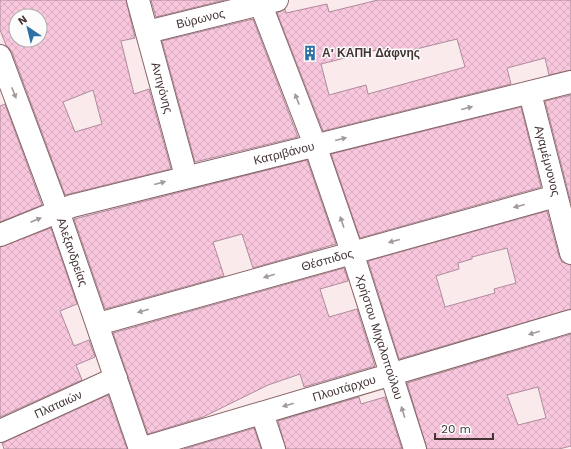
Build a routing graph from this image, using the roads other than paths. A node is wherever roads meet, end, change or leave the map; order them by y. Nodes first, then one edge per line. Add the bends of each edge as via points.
1 (138, 0) edge
2 (266, 1) edge
3 (147, 32) junction
4 (0, 56) edge
5 (571, 82) edge
6 (530, 92) junction
7 (315, 145) junction
8 (186, 176) junction
9 (556, 196) junction
10 (58, 211) junction
11 (0, 235) edge
12 (352, 252) junction
13 (571, 253) edge
14 (571, 322) edge
15 (98, 324) junction
16 (392, 375) junction
17 (116, 378) junction
18 (262, 413) junction
19 (0, 431) edge
20 (140, 449) edge
21 (274, 449) edge
22 (415, 449) edge

1 - 3 street, Αντιγόνης
2 - 3 street, Βύρωνος
7 -> 2 street, Χρήστου Μιχαλοπούλου
3 - 8 street, Αντιγόνης
4 -> 10 street, Αλεξανδρείας
5 - 6 street, Κατριβάνου
7 -> 6 street, Κατριβάνου
6 - 9 street, Αγαμέμνονος
7 - 8 street, Κατριβάνου
12 -> 7 street, Χρήστου Μιχαλοπούλου
10 -> 8 street, Κατριβάνου
9 -> 12 street, Θέσπιδος
9 - 13 street, Αγαμέμνονος
11 -> 10 street, Κατριβάνου
10 - 15 street, Αλεξανδρείας
12 -> 15 street, Θέσπιδος
12 - 16 street, Χρήστου Μιχαλοπούλου
14 -> 16 street, Πλουτάρχου
15 - 17 street, Αλεξανδρείας
16 -> 18 street, Πλουτάρχου
22 -> 16 street, Χρήστου Μιχαλοπούλου
17 - 19 street, Πλαταιών
17 - 20 street, Αλεξανδρείας
18 - 20 street, Πλουτάρχου
18 - 21 street

